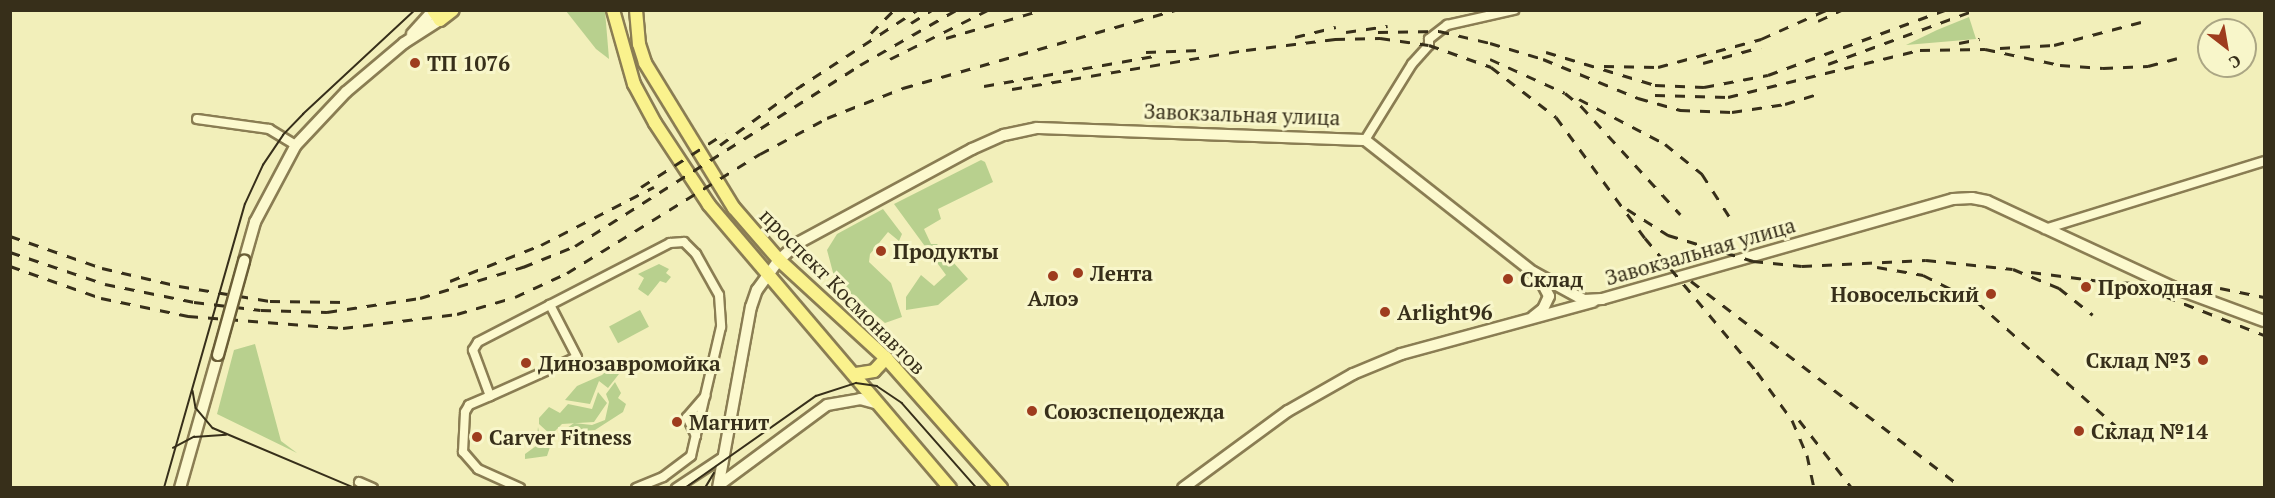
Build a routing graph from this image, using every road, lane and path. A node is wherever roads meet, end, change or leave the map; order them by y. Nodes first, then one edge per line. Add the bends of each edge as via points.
1 (453, 10) edge
2 (613, 10) edge
3 (636, 10) edge
4 (1514, 10) edge
5 (436, 15) edge
6 (197, 119) dead end
7 (1365, 141) junction
8 (296, 145) junction
9 (2265, 161) edge
10 (2043, 229) junction
11 (779, 260) junction
12 (1533, 272) junction
13 (766, 276) junction
14 (1602, 299) junction
15 (550, 305) junction
16 (2265, 321) edge
17 (1522, 322) junction
18 (886, 358) junction
19 (855, 374) junction
20 (706, 395) junction
21 (490, 396) junction
22 (882, 406) junction
23 (697, 436) junction
24 (723, 457) junction
25 (359, 482) dead end
26 (718, 486) edge
27 (180, 488) edge
28 (373, 488) edge
29 (520, 488) edge
30 (636, 488) edge
31 (676, 488) edge
32 (950, 488) edge
33 (1001, 488) edge
34 (1184, 488) edge

1 - 5 main road
2 - 13 main road, проспект Космонавтов via 625,62 655,123 709,205
3 - 11 main road, проспект Космонавтов via 640,51 662,95 729,201
4 - 7 street via 1447,25 1429,39 1429,45 1412,64
5 - 8 main road via 346,92
6 - 8 street via 241,122 273,130
7 - 11 main road, Завокзальная улица via 1113,129 1023,130 972,149 798,243
7 - 12 main road, Завокзальная улица
8 - 27 main road, bridge via 255,222
9 - 10 street
10 - 14 main road, Завокзальная улица via 1988,201 1953,200
10 - 16 main road, Завокзальная улица via 2172,287
11 - 13 main road, Завокзальная улица
11 - 18 main road, проспект Космонавтов
12 - 14 main road, Завокзальная улица via 1570,295
12 - 17 main road via 1545,286 1548,301 1539,313
13 - 19 main road, проспект Космонавтов
13 - 24 main road, Завокзальная улица via 751,307
14 - 17 main road
15 - 20 street via 670,243 684,242 696,254 722,305
15 - 21 street via 478,342 473,350
15 - 21 street via 577,357
17 - 34 main road via 1401,354 1353,374 1282,415
18 - 19 main road via 874,371
18 - 33 main road, проспект Космонавтов
19 - 22 main road, проспект Космонавтов
20 - 23 street
20 - 23 street via 687,417
21 - 29 street via 469,405 461,441 463,452 478,469
22 - 26 main road via 860,399 827,405
22 - 32 main road, проспект Космонавтов
23 - 30 street via 692,456 684,463
24 - 26 main road, Завокзальная улица
24 - 31 street
25 - 28 street

